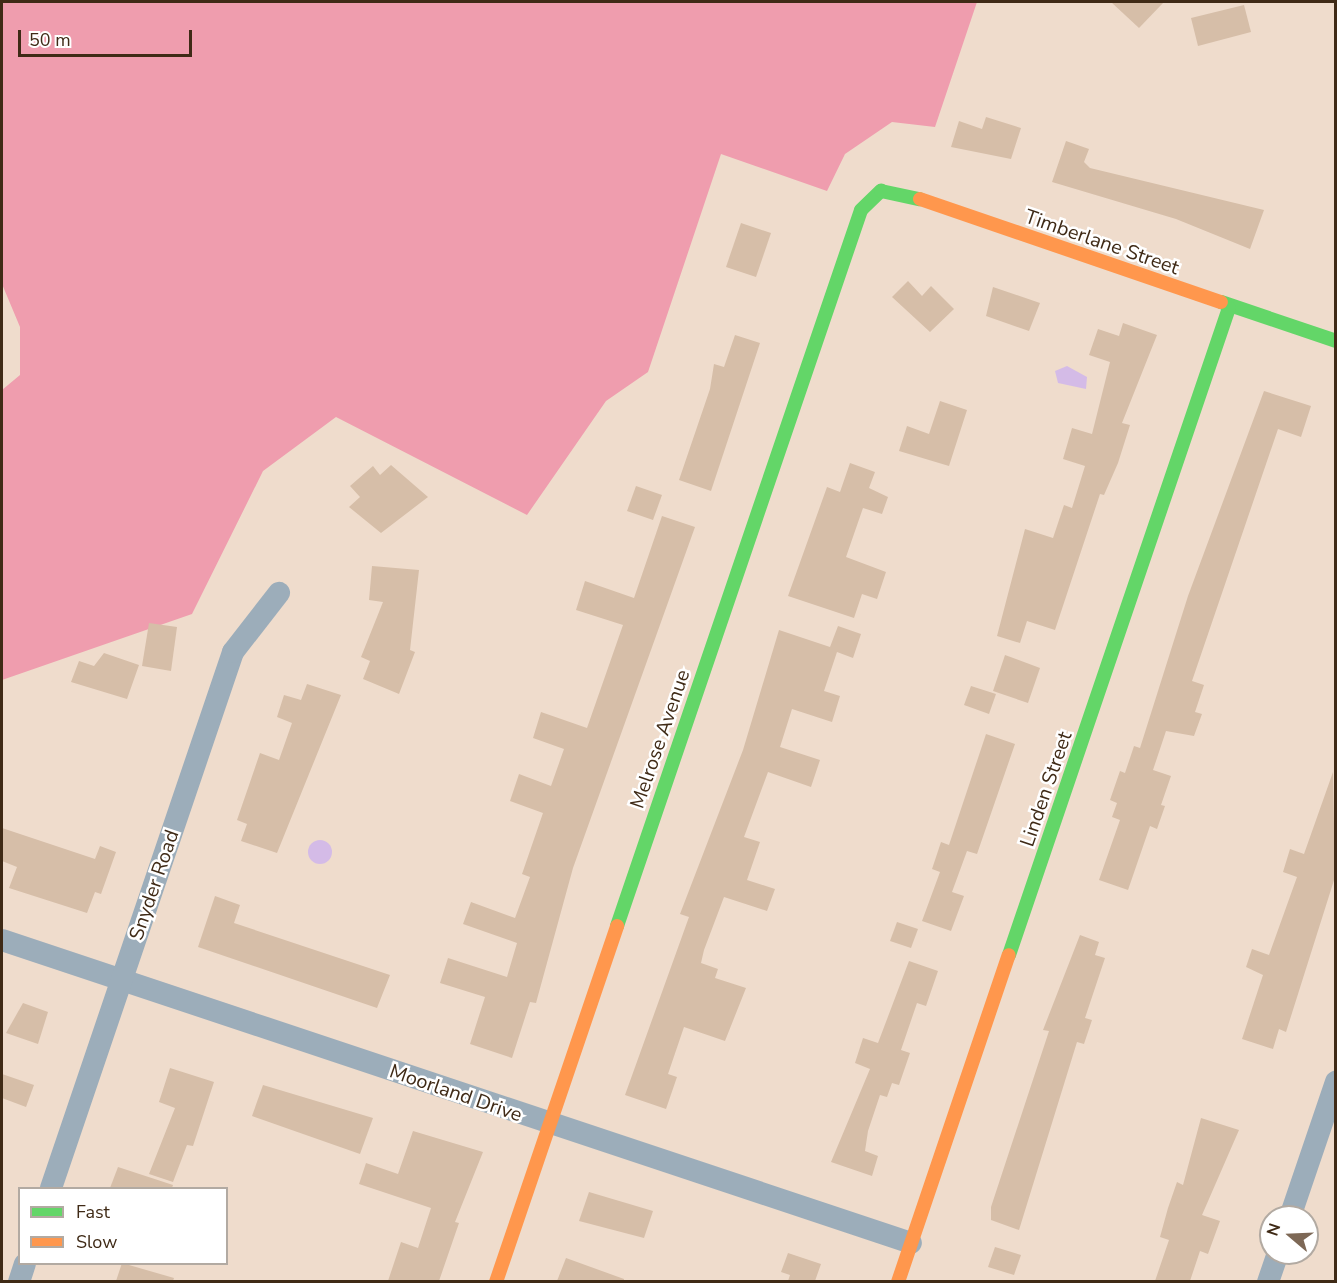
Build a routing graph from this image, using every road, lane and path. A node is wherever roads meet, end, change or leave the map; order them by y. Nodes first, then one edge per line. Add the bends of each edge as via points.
1 (861, 210) joint
2 (1229, 308) junction
3 (1335, 341) edge
4 (279, 593) dead end
5 (2, 940) edge
6 (122, 980) junction
7 (1335, 1082) edge
8 (550, 1124) junction
9 (51, 1187) edge
10 (1294, 1205) edge
11 (911, 1243) junction
12 (24, 1265) edge
13 (1274, 1265) edge
14 (19, 1281) edge
15 (496, 1281) edge
16 (898, 1281) edge
17 (1268, 1281) edge

1 - 2 street, Timberlane Street via 880,191 902,193
1 - 8 street, Melrose Avenue
2 - 3 street, Timberlane Street
2 - 11 street, Linden Street
4 - 6 street, Snyder Road via 233,652
5 - 6 street, Moorland Drive
6 - 8 street, Moorland Drive
6 - 9 street, Snyder Road
7 - 10 street
8 - 11 street, Moorland Drive
8 - 15 street, Melrose Avenue
11 - 16 street, Linden Street
12 - 14 street
13 - 17 street

